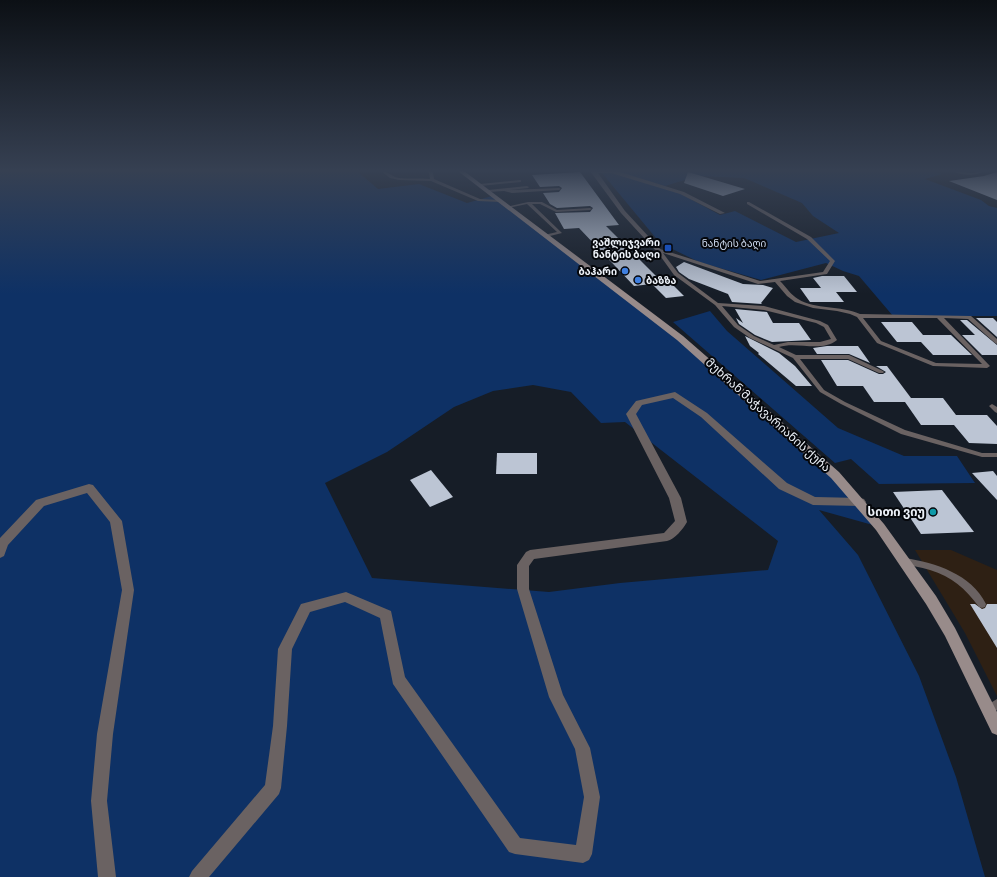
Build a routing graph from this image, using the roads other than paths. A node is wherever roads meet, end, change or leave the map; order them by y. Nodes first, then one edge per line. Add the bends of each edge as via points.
1 (514, 212) edge
2 (538, 212) edge
3 (623, 212) edge
4 (762, 212) edge
5 (546, 236) junction
6 (658, 250) junction
7 (777, 281) junction
8 (717, 304) junction
9 (859, 316) junction
10 (938, 317) junction
11 (997, 342) edge
12 (775, 347) junction
13 (795, 357) junction
14 (881, 372) dead end
15 (997, 455) edge
16 (860, 502) junction
17 (0, 553) edge
18 (905, 561) junction
19 (982, 604) dead end
20 (993, 707) edge
21 (997, 728) edge
22 (107, 877) edge
23 (198, 877) edge

1 - 5 main road, მუხრან მაჭავარიანის ქუჩა
2 - 5 lane via 560,233
3 - 6 street
4 - 7 lane via 809,238 833,261 825,273
5 - 16 main road, მუხრან მაჭავარიანის ქუჩა via 703,357 835,475
6 - 7 lane via 760,283
6 - 8 lane via 676,274
7 - 9 lane via 796,301 815,307 851,311
8 - 12 lane via 736,326 752,337
8 - 12 lane via 764,308 818,322 826,326 834,340 814,345
9 - 10 lane
9 - 10 lane via 879,342 935,365 987,366
10 - 11 lane via 969,317
12 - 13 lane
13 - 14 lane via 850,357
13 - 15 lane via 822,391 843,403 903,432 982,455
16 - 18 main road, მუხრან მაჭავარიანის ქუჩა
16 - 23 street via 813,501 783,486 704,415 675,396 639,403 631,414 675,498 681,522 667,538 530,554 523,565 523,589 544,660 556,697 582,748 592,797 583,854 515,846 398,679 386,615 346,597 306,608 285,649 273,788
17 - 22 street via 2,543 40,503 89,488 116,522 128,590 105,734 99,801
18 - 19 lane via 937,568 968,587
18 - 20 main road, მუხრან მაჭავარიანის ქუჩა
20 - 21 main road, მუხრან მაჭავარიანის ქუჩა

